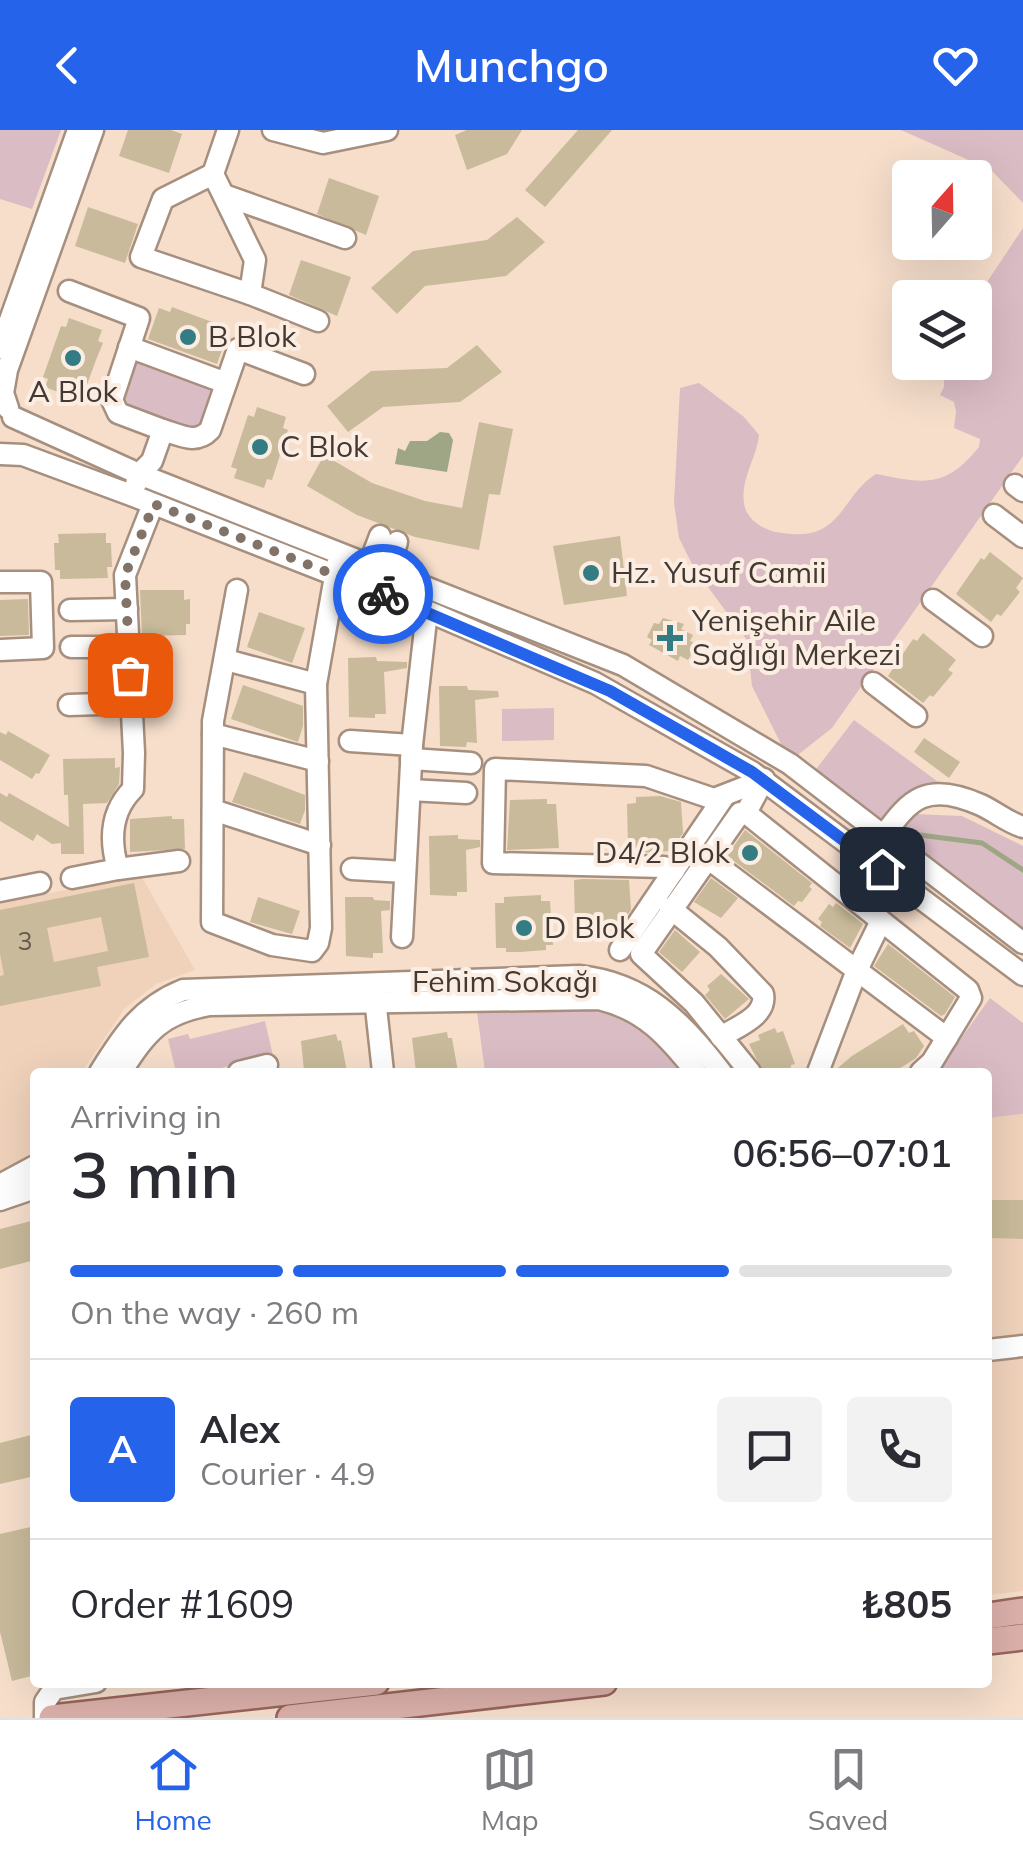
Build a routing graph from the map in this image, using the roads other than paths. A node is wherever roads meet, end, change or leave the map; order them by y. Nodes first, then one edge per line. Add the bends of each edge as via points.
1 (78, 130) edge
2 (93, 130) edge
3 (228, 130) edge
4 (274, 130) edge
5 (387, 130) edge
6 (213, 174) junction
7 (224, 196) junction
8 (345, 238) dead end
9 (69, 291) dead end
10 (250, 294) junction
11 (318, 321) dead end
12 (128, 347) junction
13 (0, 348) edge
14 (304, 374) dead end
15 (226, 383) junction
16 (7, 409) edge
17 (163, 430) junction
18 (0, 452) edge
19 (139, 474) junction
20 (131, 495) junction
21 (154, 504) junction
22 (994, 515) dead end
23 (1023, 537) edge
24 (388, 539) dead end
25 (340, 553) junction
26 (378, 569) junction
27 (336, 575) junction
28 (0, 582) edge
29 (237, 590) dead end
30 (933, 600) dead end
31 (70, 610) dead end
32 (126, 610) junction
33 (427, 611) junction
34 (982, 636) dead end
35 (128, 647) junction
36 (71, 648) dead end
37 (0, 650) edge
38 (226, 660) junction
39 (316, 684) junction
40 (873, 684) dead end
41 (132, 704) junction
42 (70, 705) dead end
43 (916, 716) dead end
44 (213, 734) junction
45 (350, 740) dead end
46 (412, 752) junction
47 (780, 758) junction
48 (318, 761) junction
49 (471, 763) dead end
50 (762, 780) junction
51 (410, 790) junction
52 (466, 793) dead end
53 (723, 798) junction
54 (213, 810) junction
55 (746, 813) junction
56 (1023, 827) edge
57 (886, 835) junction
58 (320, 845) junction
59 (706, 857) junction
60 (866, 857) junction
61 (179, 860) dead end
62 (118, 869) junction
63 (352, 869) dead end
64 (674, 871) junction
65 (406, 872) junction
66 (72, 878) dead end
67 (40, 883) dead end
68 (0, 891) edge
69 (670, 908) junction
70 (882, 921) junction
71 (402, 937) dead end
72 (1023, 943) edge
73 (620, 950) dead end
74 (857, 970) junction
75 (1023, 975) edge
76 (374, 991) junction
77 (721, 1037) junction
78 (947, 1038) junction
79 (127, 1062) edge
80 (267, 1066) dead end
81 (258, 1068) edge
82 (383, 1068) edge
83 (693, 1068) edge
84 (718, 1068) edge
85 (747, 1068) edge
86 (820, 1068) edge
87 (925, 1068) edge
88 (30, 1169) edge
89 (0, 1185) edge
90 (30, 1190) edge
91 (0, 1200) edge
92 (1023, 1346) edge
93 (992, 1350) edge
94 (1023, 1612) edge
95 (992, 1616) edge
96 (1023, 1637) edge
97 (992, 1641) edge
98 (60, 1688) edge
99 (276, 1688) edge
100 (552, 1688) edge
101 (210, 1692) edge
102 (49, 1718) edge
103 (290, 1718) edge

1 - 13 street
2 - 16 street via 6,370
3 - 6 street
4 - 5 street via 323,144
6 - 7 street
6 - 10 street via 163,199 141,256
7 - 8 street
7 - 10 street via 256,260
9 - 12 street via 138,318
10 - 11 street
12 - 15 street
12 - 17 street via 114,408
14 - 15 street via 238,349
15 - 17 street via 204,436
16 - 18 street via 11,440
16 - 19 street
17 - 19 street via 152,461
18 - 20 street via 23,454
19 - 20 street
19 - 25 street
20 - 21 street
21 - 27 street
21 - 32 street via 125,575
22 - 23 street
24 - 26 street
25 - 26 street
25 - 27 street
26 - 47 street via 623,664
27 - 33 street
27 - 39 street
28 - 37 street via 41,582 43,648
29 - 38 street
30 - 34 street
31 - 32 street
32 - 35 street
33 - 46 street
33 - 50 street via 595,683
35 - 36 street
35 - 41 street
38 - 39 street
38 - 44 street
39 - 48 street
40 - 43 street
41 - 42 street
41 - 62 street via 133,789 114,820
44 - 48 street
44 - 54 street
45 - 46 street
46 - 49 street
46 - 51 street
47 - 50 street
47 - 57 street
48 - 58 street
50 - 53 street
50 - 55 street
50 - 60 street
51 - 52 street
51 - 65 street
53 - 64 street
53 - 64 street via 646,776 495,769 493,863
54 - 58 street
54 - 58 street via 212,922 272,946 312,951 318,943
55 - 59 street
55 - 70 street
56 - 57 street via 974,802 925,795 908,803
57 - 60 street
57 - 72 street
59 - 69 street
59 - 74 street
60 - 75 street
61 - 62 street
62 - 66 street
63 - 65 street
64 - 73 street
65 - 71 street
67 - 68 street
69 - 77 street via 642,958
69 - 77 street via 763,994 760,1011
70 - 74 street
70 - 78 street via 968,990 971,998
74 - 78 street
74 - 86 street
76 - 79 street, Fehim Sokağı via 187,1009 158,1024
76 - 82 street
76 - 83 street, Fehim Sokağı via 618,1004 651,1022
76 - 84 street, Fehim Sokağı via 599,978 661,1005
77 - 85 street
78 - 87 street
80 - 81 street
88 - 89 street
90 - 91 street
92 - 93 street
94 - 95 main road
96 - 97 main road
98 - 102 street via 45,1702
99 - 101 main road
100 - 103 main road
101 - 102 main road

